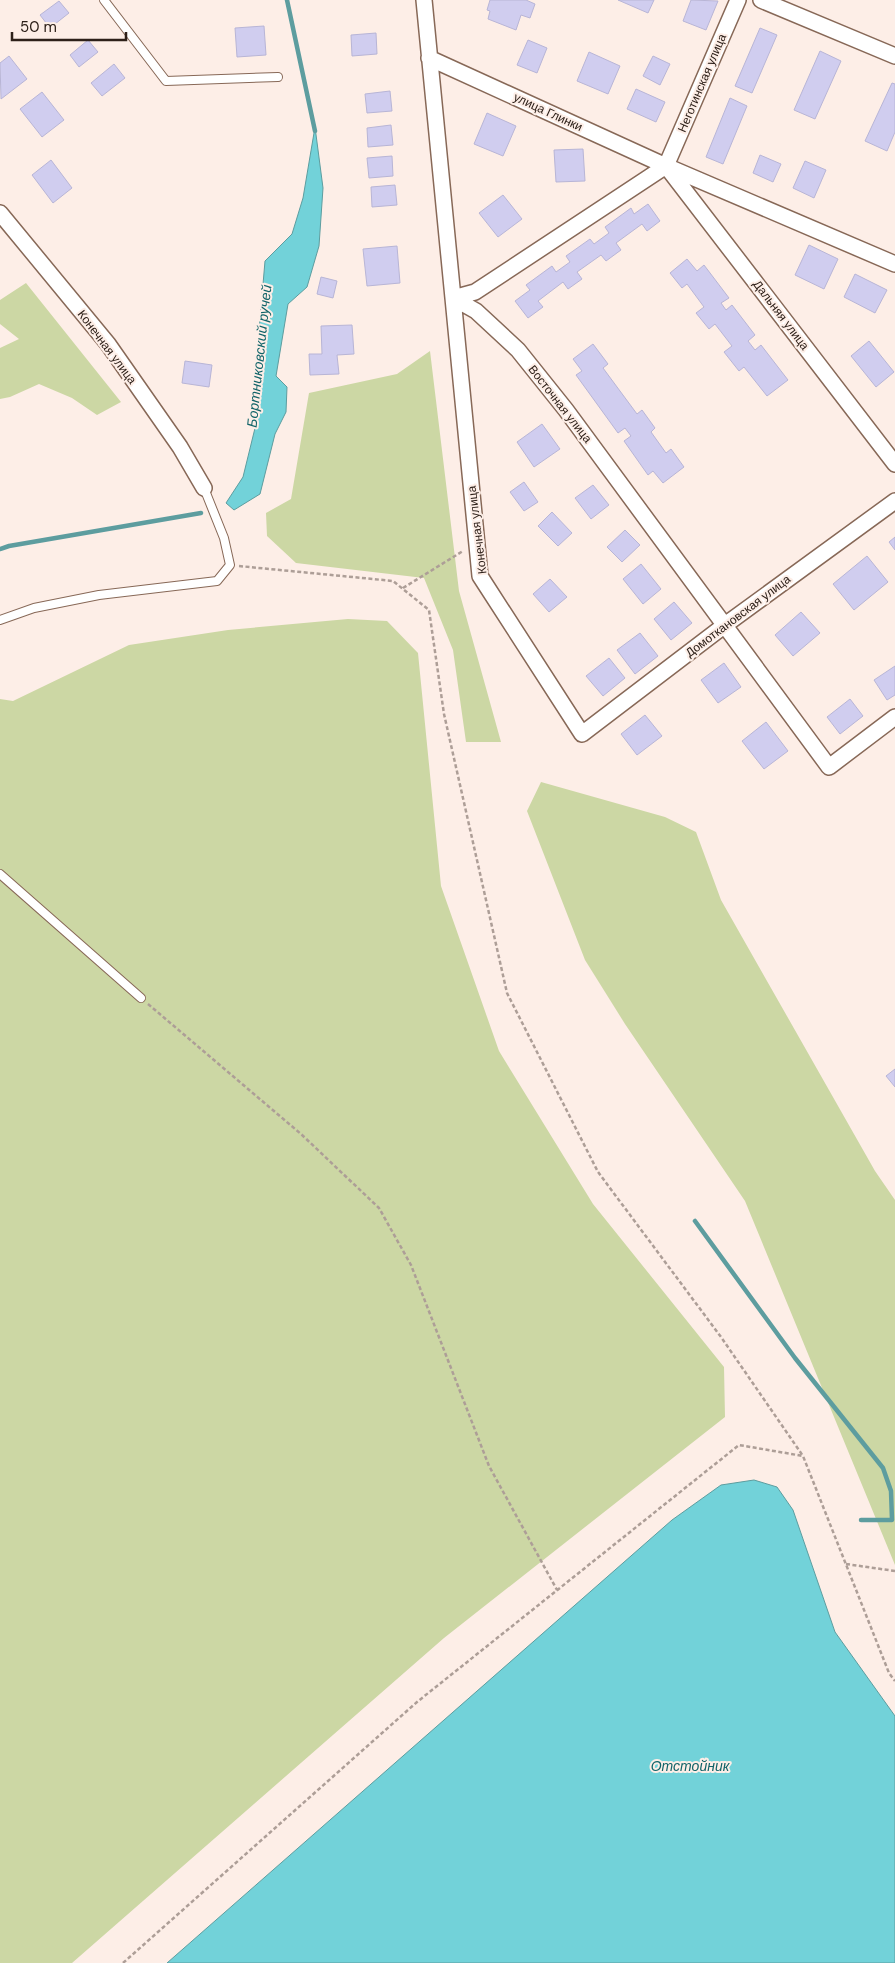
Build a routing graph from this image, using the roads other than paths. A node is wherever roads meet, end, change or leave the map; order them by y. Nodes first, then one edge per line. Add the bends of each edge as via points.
1 (104, 0) edge
2 (424, 0) edge
3 (738, 0) edge
4 (761, 0) edge
5 (895, 56) edge
6 (430, 58) junction
7 (278, 77) dead end
8 (666, 166) junction
9 (0, 213) edge
10 (895, 264) edge
11 (453, 298) junction
12 (895, 464) edge
13 (204, 488) joint
14 (895, 501) edge
15 (0, 620) edge
16 (725, 625) junction
17 (895, 717) edge
18 (582, 734) joint
19 (0, 874) edge
20 (141, 998) road end

1 - 7 lane via 166,81
2 - 6 street
3 - 8 street, Неготинская улица
4 - 5 street
6 - 8 street, улица Глинки
6 - 11 street
8 - 10 street, улица Глинки
8 - 11 street via 475,292
8 - 12 street, Дальняя улица
9 - 13 street, Конечная улица via 108,344 180,447
11 - 16 street, Восточная улица via 476,311 518,350
11 - 18 street, Конечная улица via 480,576
13 - 15 lane via 224,538 230,565 217,581 99,595 34,608
14 - 16 street, Домоткановская улица
16 - 17 street, Восточная улица via 828,767
16 - 18 street, Домоткановская улица
19 - 20 lane

